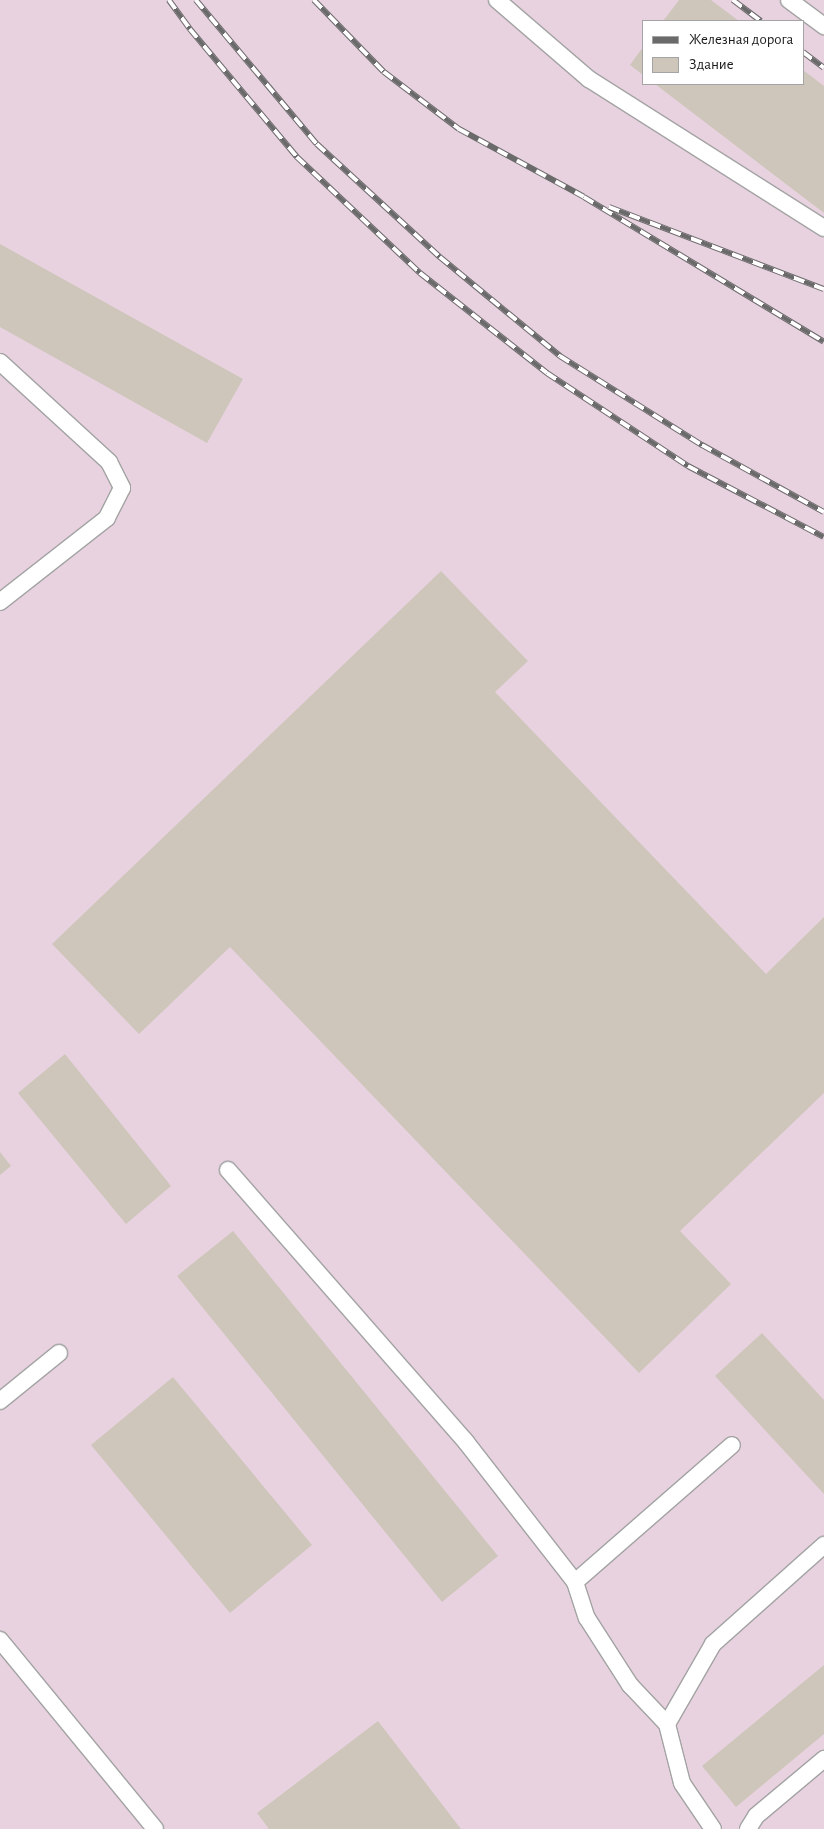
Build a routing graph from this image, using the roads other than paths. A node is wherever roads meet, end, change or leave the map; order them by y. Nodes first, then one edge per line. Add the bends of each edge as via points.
1 (497, 0) edge
2 (790, 0) edge
3 (824, 26) edge
4 (824, 228) edge
5 (0, 362) edge
6 (0, 602) edge
7 (228, 1170) dead end
8 (59, 1353) dead end
9 (0, 1401) edge
10 (732, 1445) dead end
11 (824, 1545) edge
12 (575, 1582) junction
13 (0, 1640) edge
14 (667, 1724) junction
15 (824, 1758) edge
16 (155, 1829) edge
17 (713, 1829) edge
18 (748, 1829) edge

1 - 4 lane via 589,79
2 - 3 lane
5 - 6 lane via 109,462 122,488 107,518
7 - 12 lane via 466,1442
8 - 9 lane
10 - 12 lane
11 - 14 lane via 713,1644
12 - 14 lane via 587,1618 630,1686
13 - 16 lane
14 - 17 lane via 682,1784
15 - 18 lane via 756,1816

